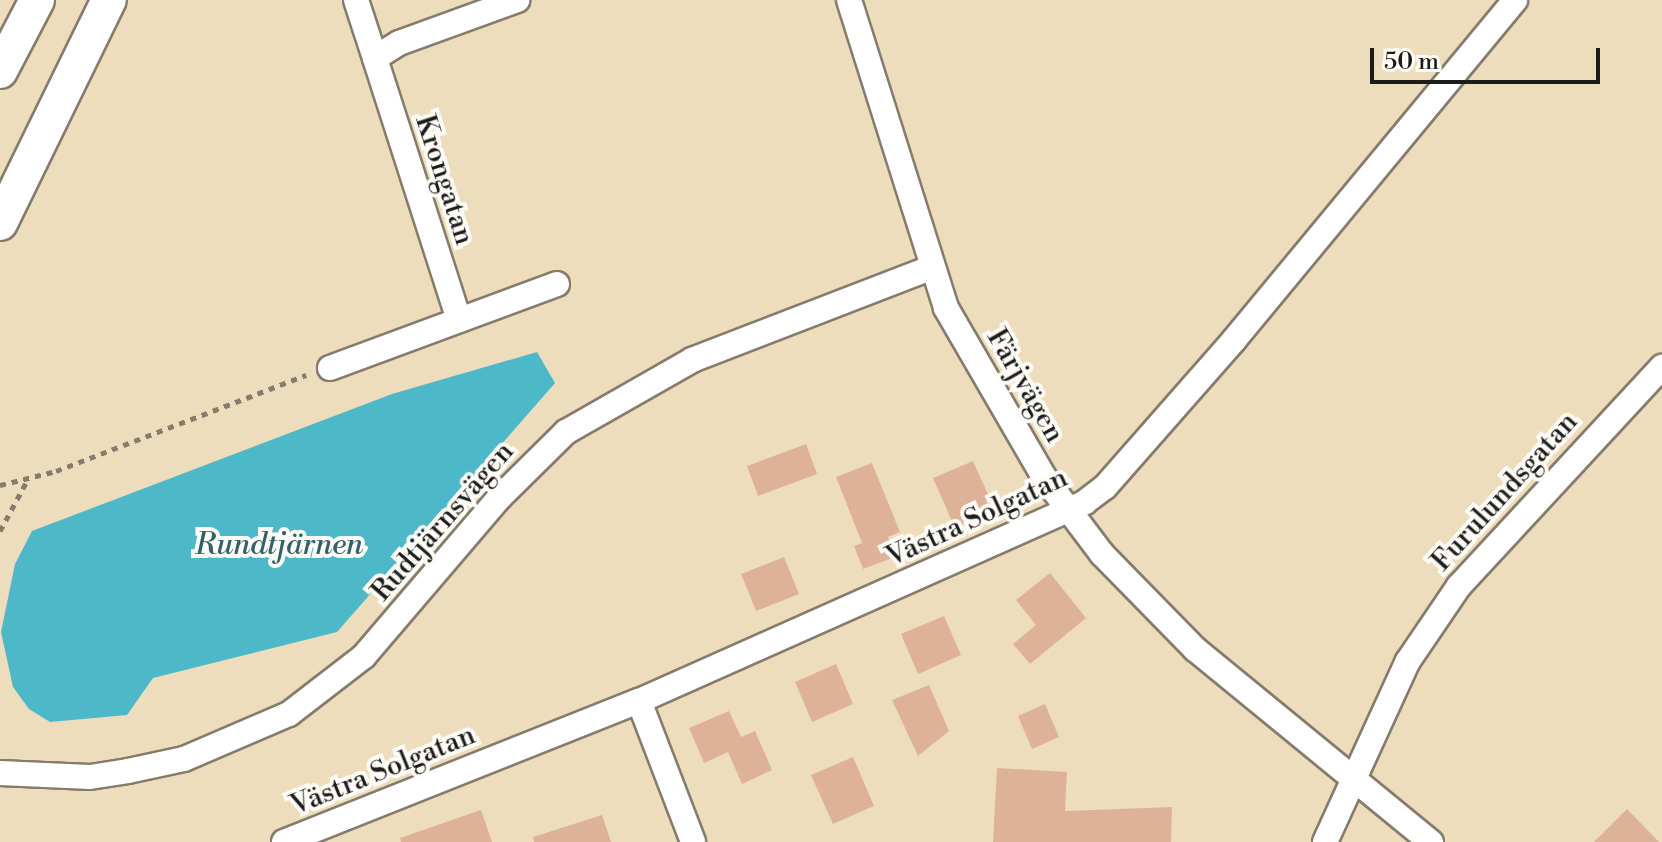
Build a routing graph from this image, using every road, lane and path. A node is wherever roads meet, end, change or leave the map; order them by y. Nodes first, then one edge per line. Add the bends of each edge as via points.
1 (37, 0) edge
2 (109, 0) edge
3 (356, 0) edge
4 (517, 0) edge
5 (849, 0) edge
6 (1515, 0) edge
7 (375, 58) junction
8 (0, 71) edge
9 (0, 223) edge
10 (930, 268) junction
11 (557, 284) dead end
12 (459, 320) junction
13 (1662, 367) edge
14 (330, 368) joint
15 (28, 479) junction
16 (0, 485) edge
17 (1070, 512) junction
18 (0, 531) edge
19 (639, 701) junction
20 (0, 773) edge
21 (1355, 781) junction
22 (284, 842) edge
23 (693, 842) edge
24 (1325, 842) edge
25 (1431, 842) edge

1 - 8 main road
2 - 9 main road
3 - 7 street, Krongatan
4 - 7 street via 399,43
5 - 10 street, Färjvägen
6 - 17 street, Västra Solgatan via 1224,351 1105,487
7 - 12 street, Krongatan
10 - 17 street, Färjvägen via 1007,419
10 - 20 street, Rudtjärnsvägen via 692,360 579,423 518,476 364,656 289,714 184,759 128,771 90,777
11 - 12 street
12 - 14 street
13 - 21 street, Furulundsgatan via 1459,586 1408,661
14 - 15 path
15 - 16 path
15 - 18 path
17 - 19 street, Västra Solgatan
17 - 21 street, Färjvägen via 1112,565 1195,649
19 - 22 street, Västra Solgatan
19 - 23 street
21 - 24 street, Furulundsgatan
21 - 25 street, Färjvägen

